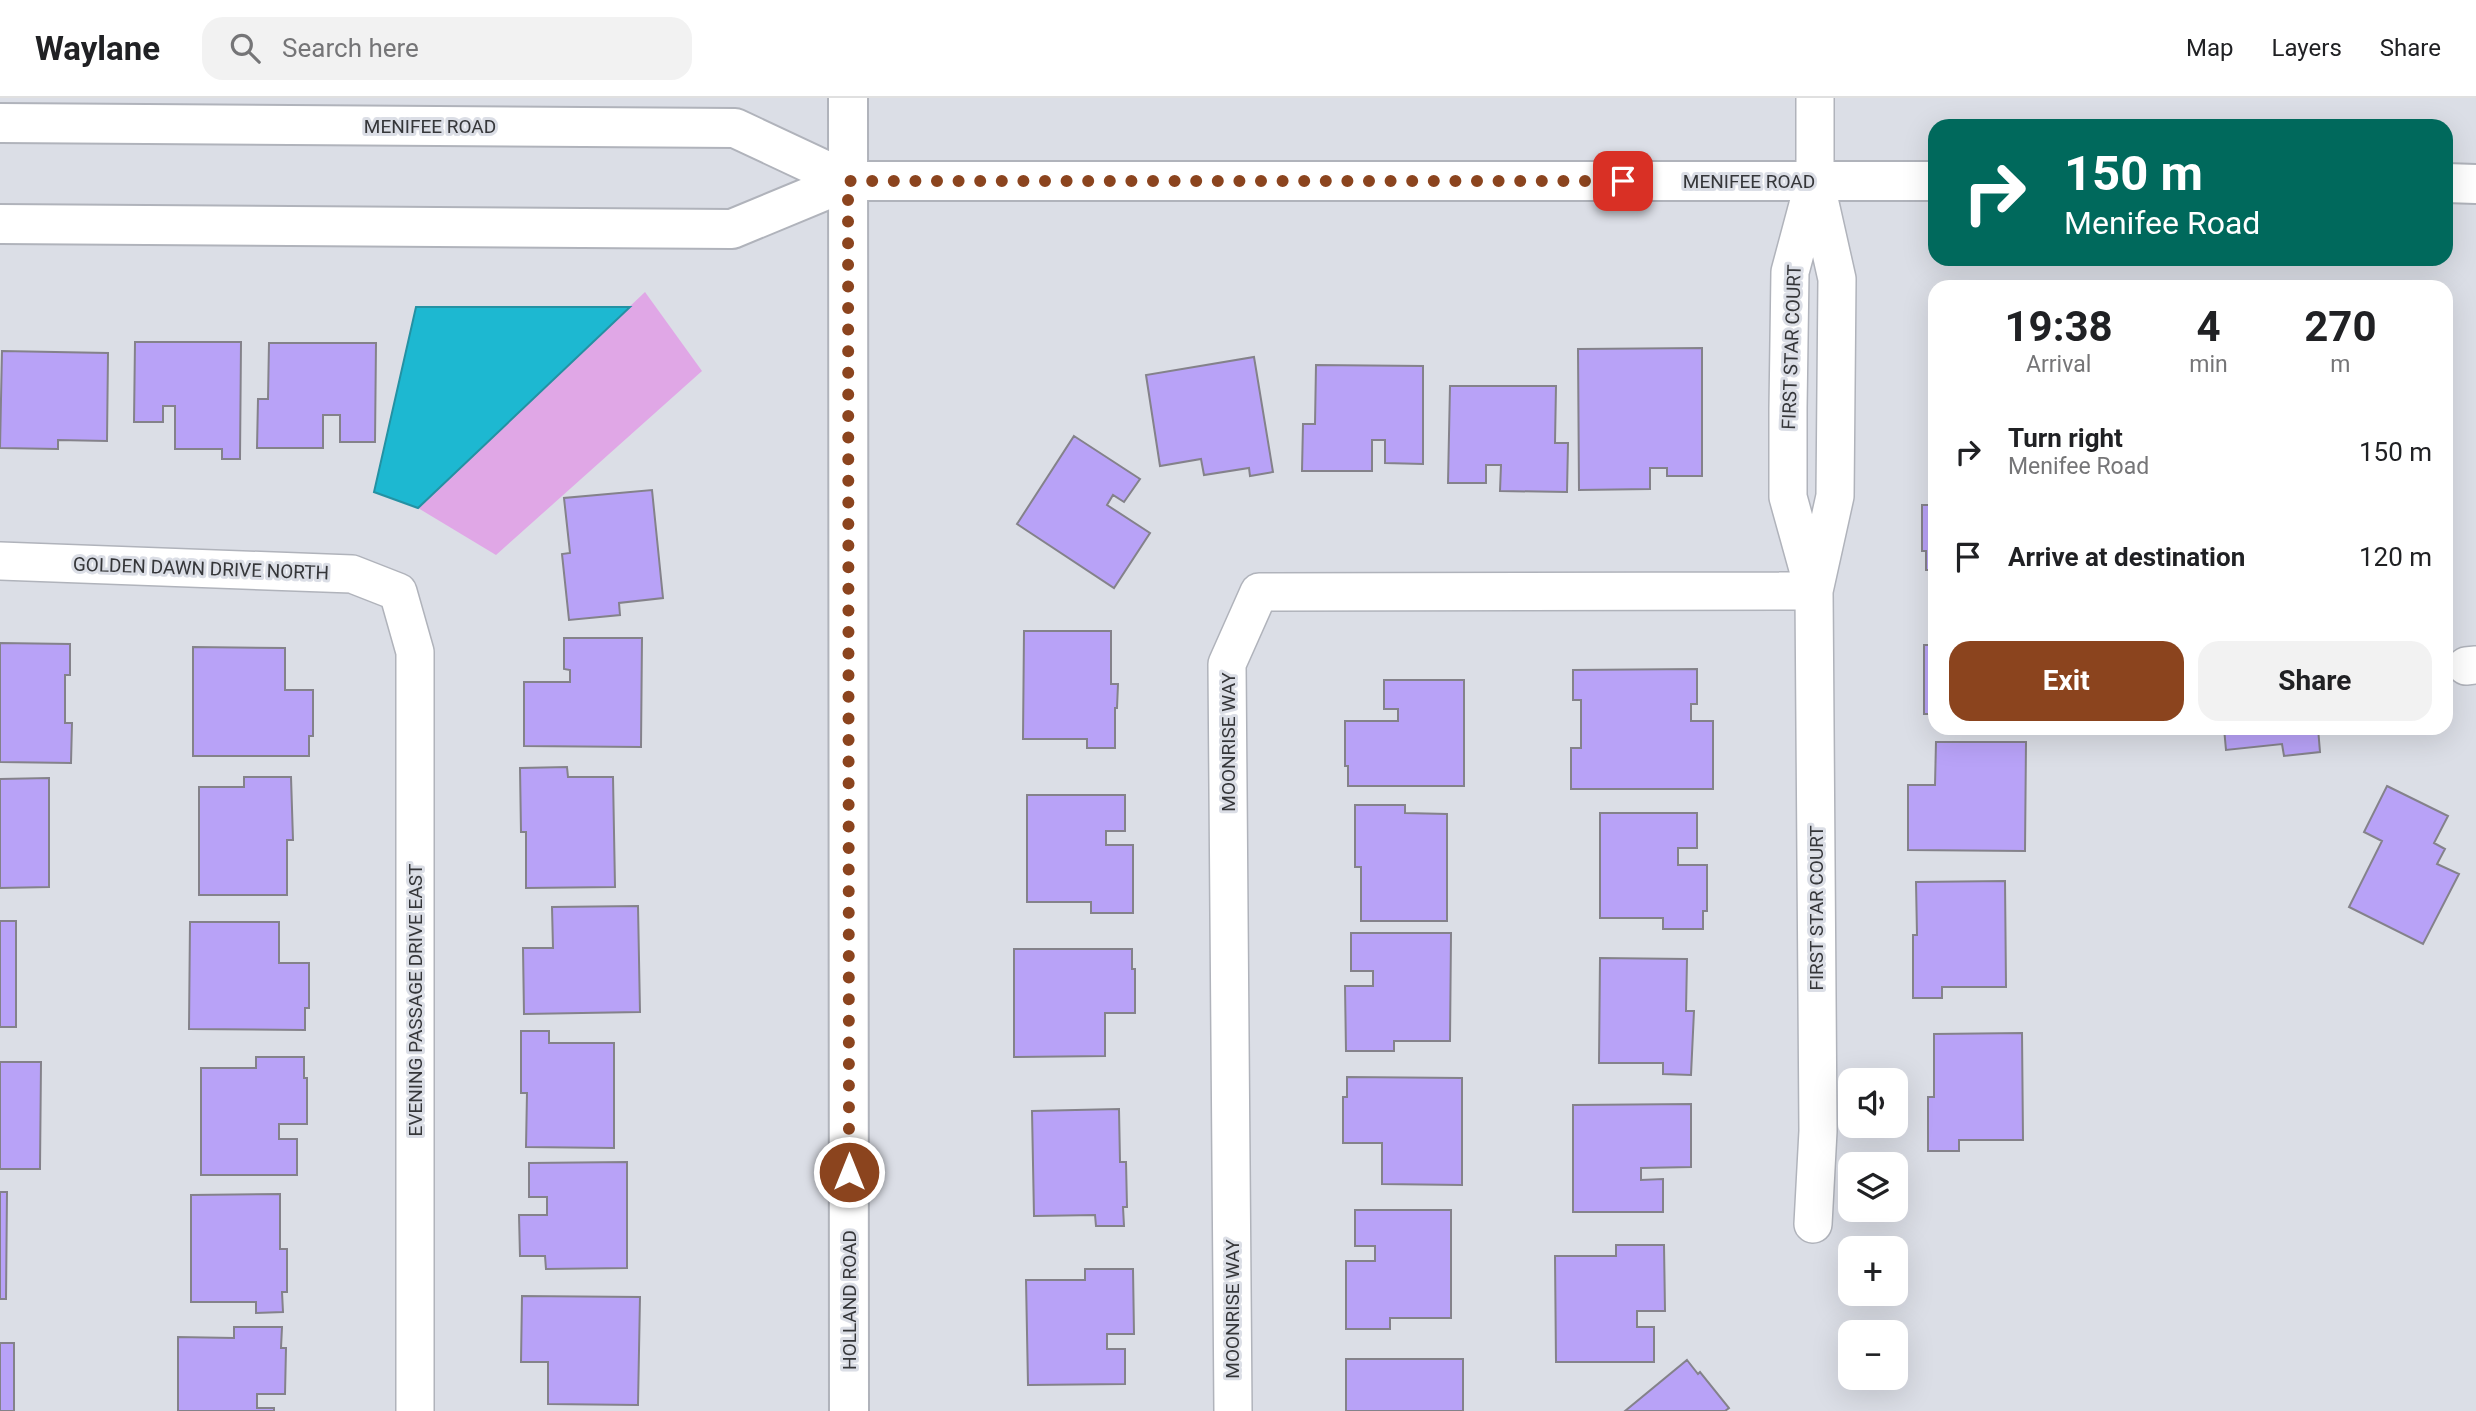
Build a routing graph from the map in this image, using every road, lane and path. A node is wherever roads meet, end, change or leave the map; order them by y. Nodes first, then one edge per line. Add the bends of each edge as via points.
1 (848, 98) edge
2 (1815, 98) edge
3 (0, 123) edge
4 (848, 181) junction
5 (1815, 181) junction
6 (1928, 181) edge
7 (2453, 183) edge
8 (2476, 184) edge
9 (0, 224) edge
10 (0, 561) edge
11 (1814, 591) junction
12 (398, 592) joint
13 (1813, 1224) dead end
14 (415, 1411) edge
15 (849, 1411) edge
16 (1233, 1411) edge

1 - 4 main road, HOLLAND ROAD
2 - 5 street
3 - 4 main road, MENIFEE ROAD via 735,128
4 - 5 main road, MENIFEE ROAD
4 - 9 main road, MENIFEE ROAD via 732,229
4 - 15 main road, HOLLAND ROAD
5 - 6 main road, MENIFEE ROAD
5 - 11 street, FIRST STAR COURT via 1837,278 1835,496
5 - 11 street, FIRST STAR COURT via 1790,272 1788,408 1788,497
7 - 8 main road
10 - 12 street, GOLDEN DAWN DRIVE NORTH via 352,574
11 - 13 street, FIRST STAR COURT via 1818,1131
11 - 16 street, MOONRISE WAY via 1259,592 1227,664
12 - 14 street, EVENING PASSAGE DRIVE EAST via 415,652

